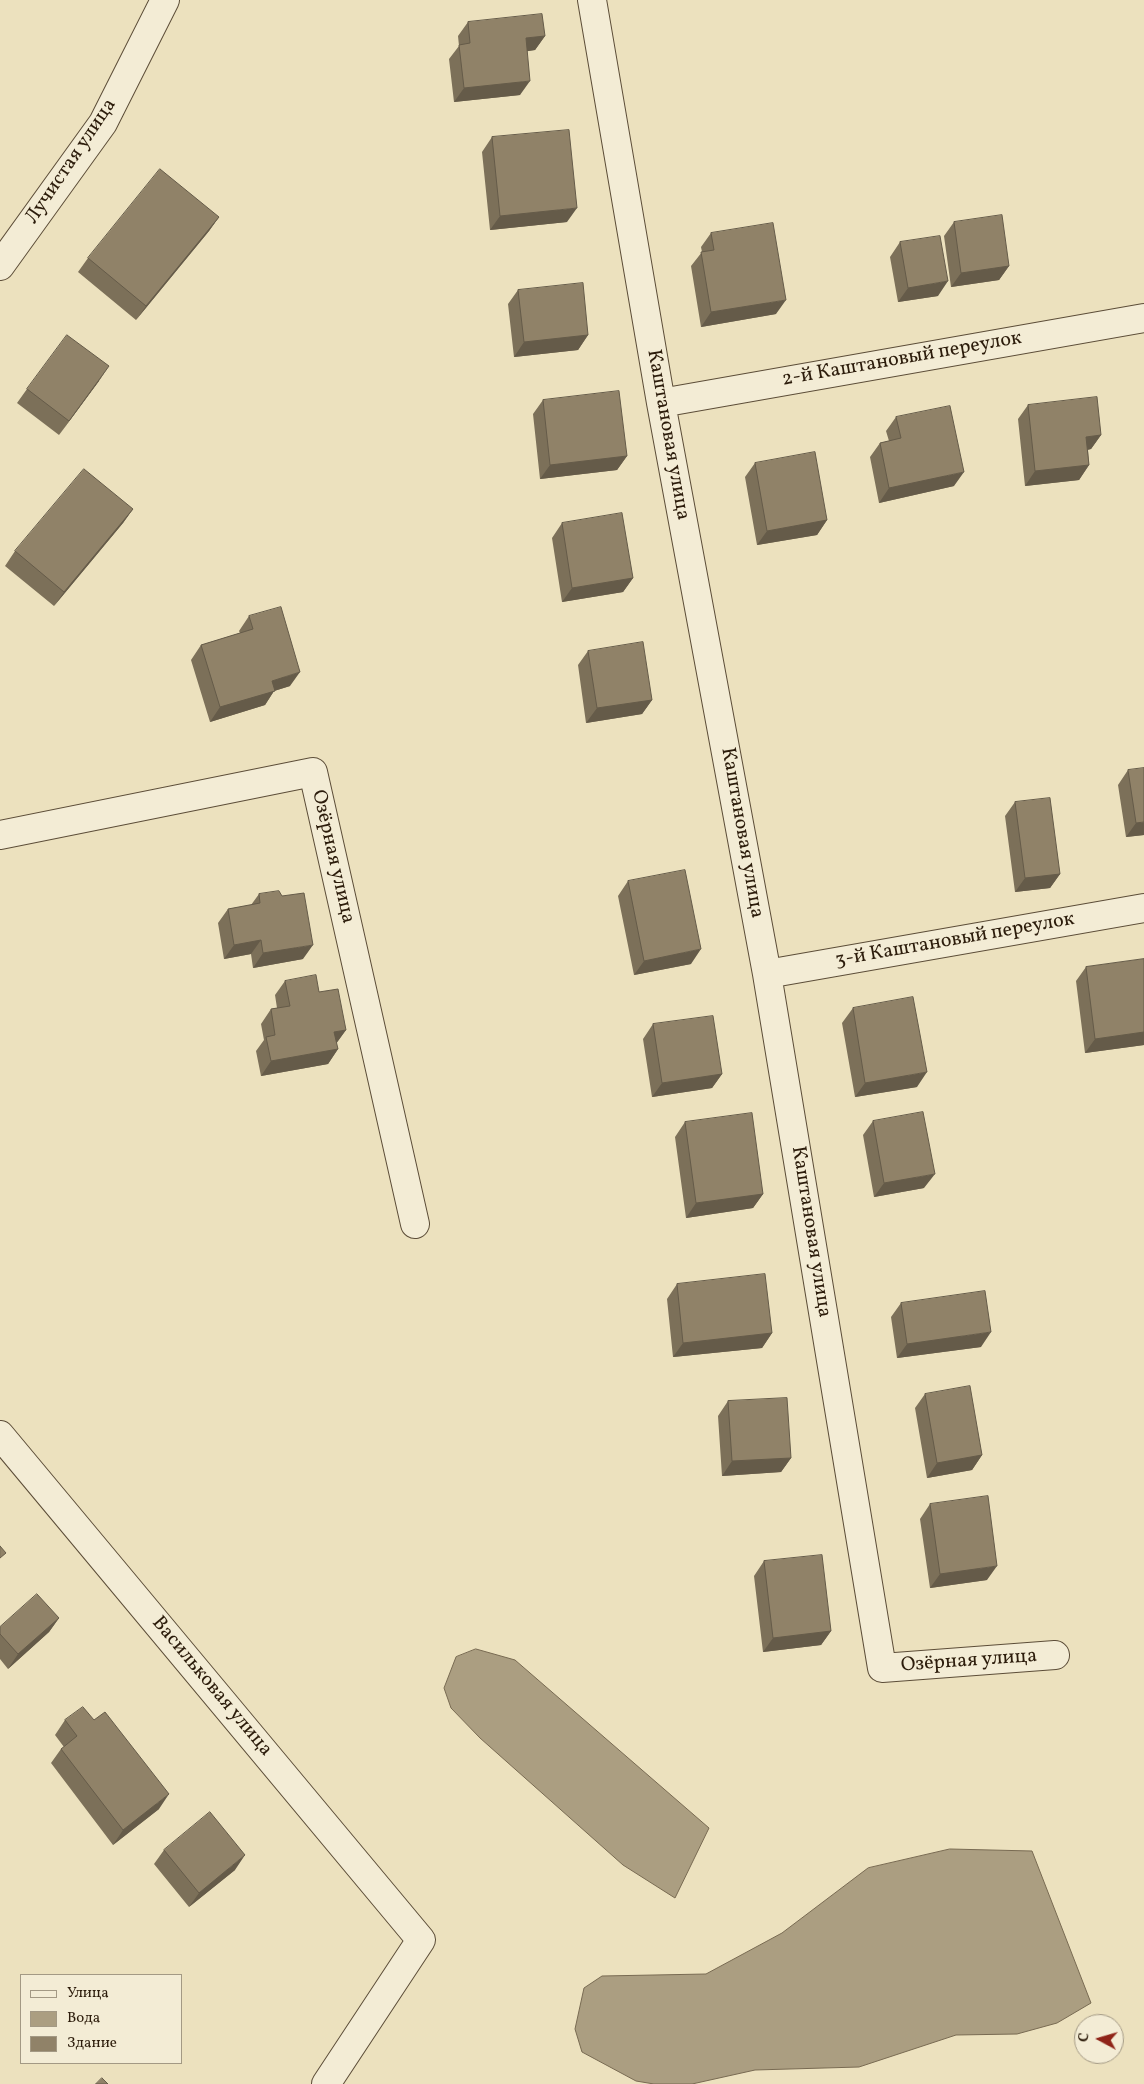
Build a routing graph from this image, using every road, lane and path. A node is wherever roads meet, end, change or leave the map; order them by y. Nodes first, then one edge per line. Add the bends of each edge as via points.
1 (165, 0) edge
2 (592, 0) edge
3 (0, 266) edge
4 (1144, 318) edge
5 (661, 403) junction
6 (0, 835) edge
7 (1144, 908) edge
8 (767, 974) junction
9 (416, 1224) dead end
10 (0, 1435) edge
11 (1055, 1655) dead end
12 (882, 1668) joint
13 (326, 2084) edge

1 - 3 street, Лучистая улица via 103,124
2 - 5 street, Каштановая улица
4 - 5 street, 2-й Каштановый переулок
5 - 8 street, Каштановая улица
6 - 9 street, Озёрная улица via 313,772
7 - 8 street, 3-й Каштановый переулок
8 - 12 street, Каштановая улица
10 - 13 street, Васильковая улица via 421,1940
11 - 12 street, Озёрная улица

